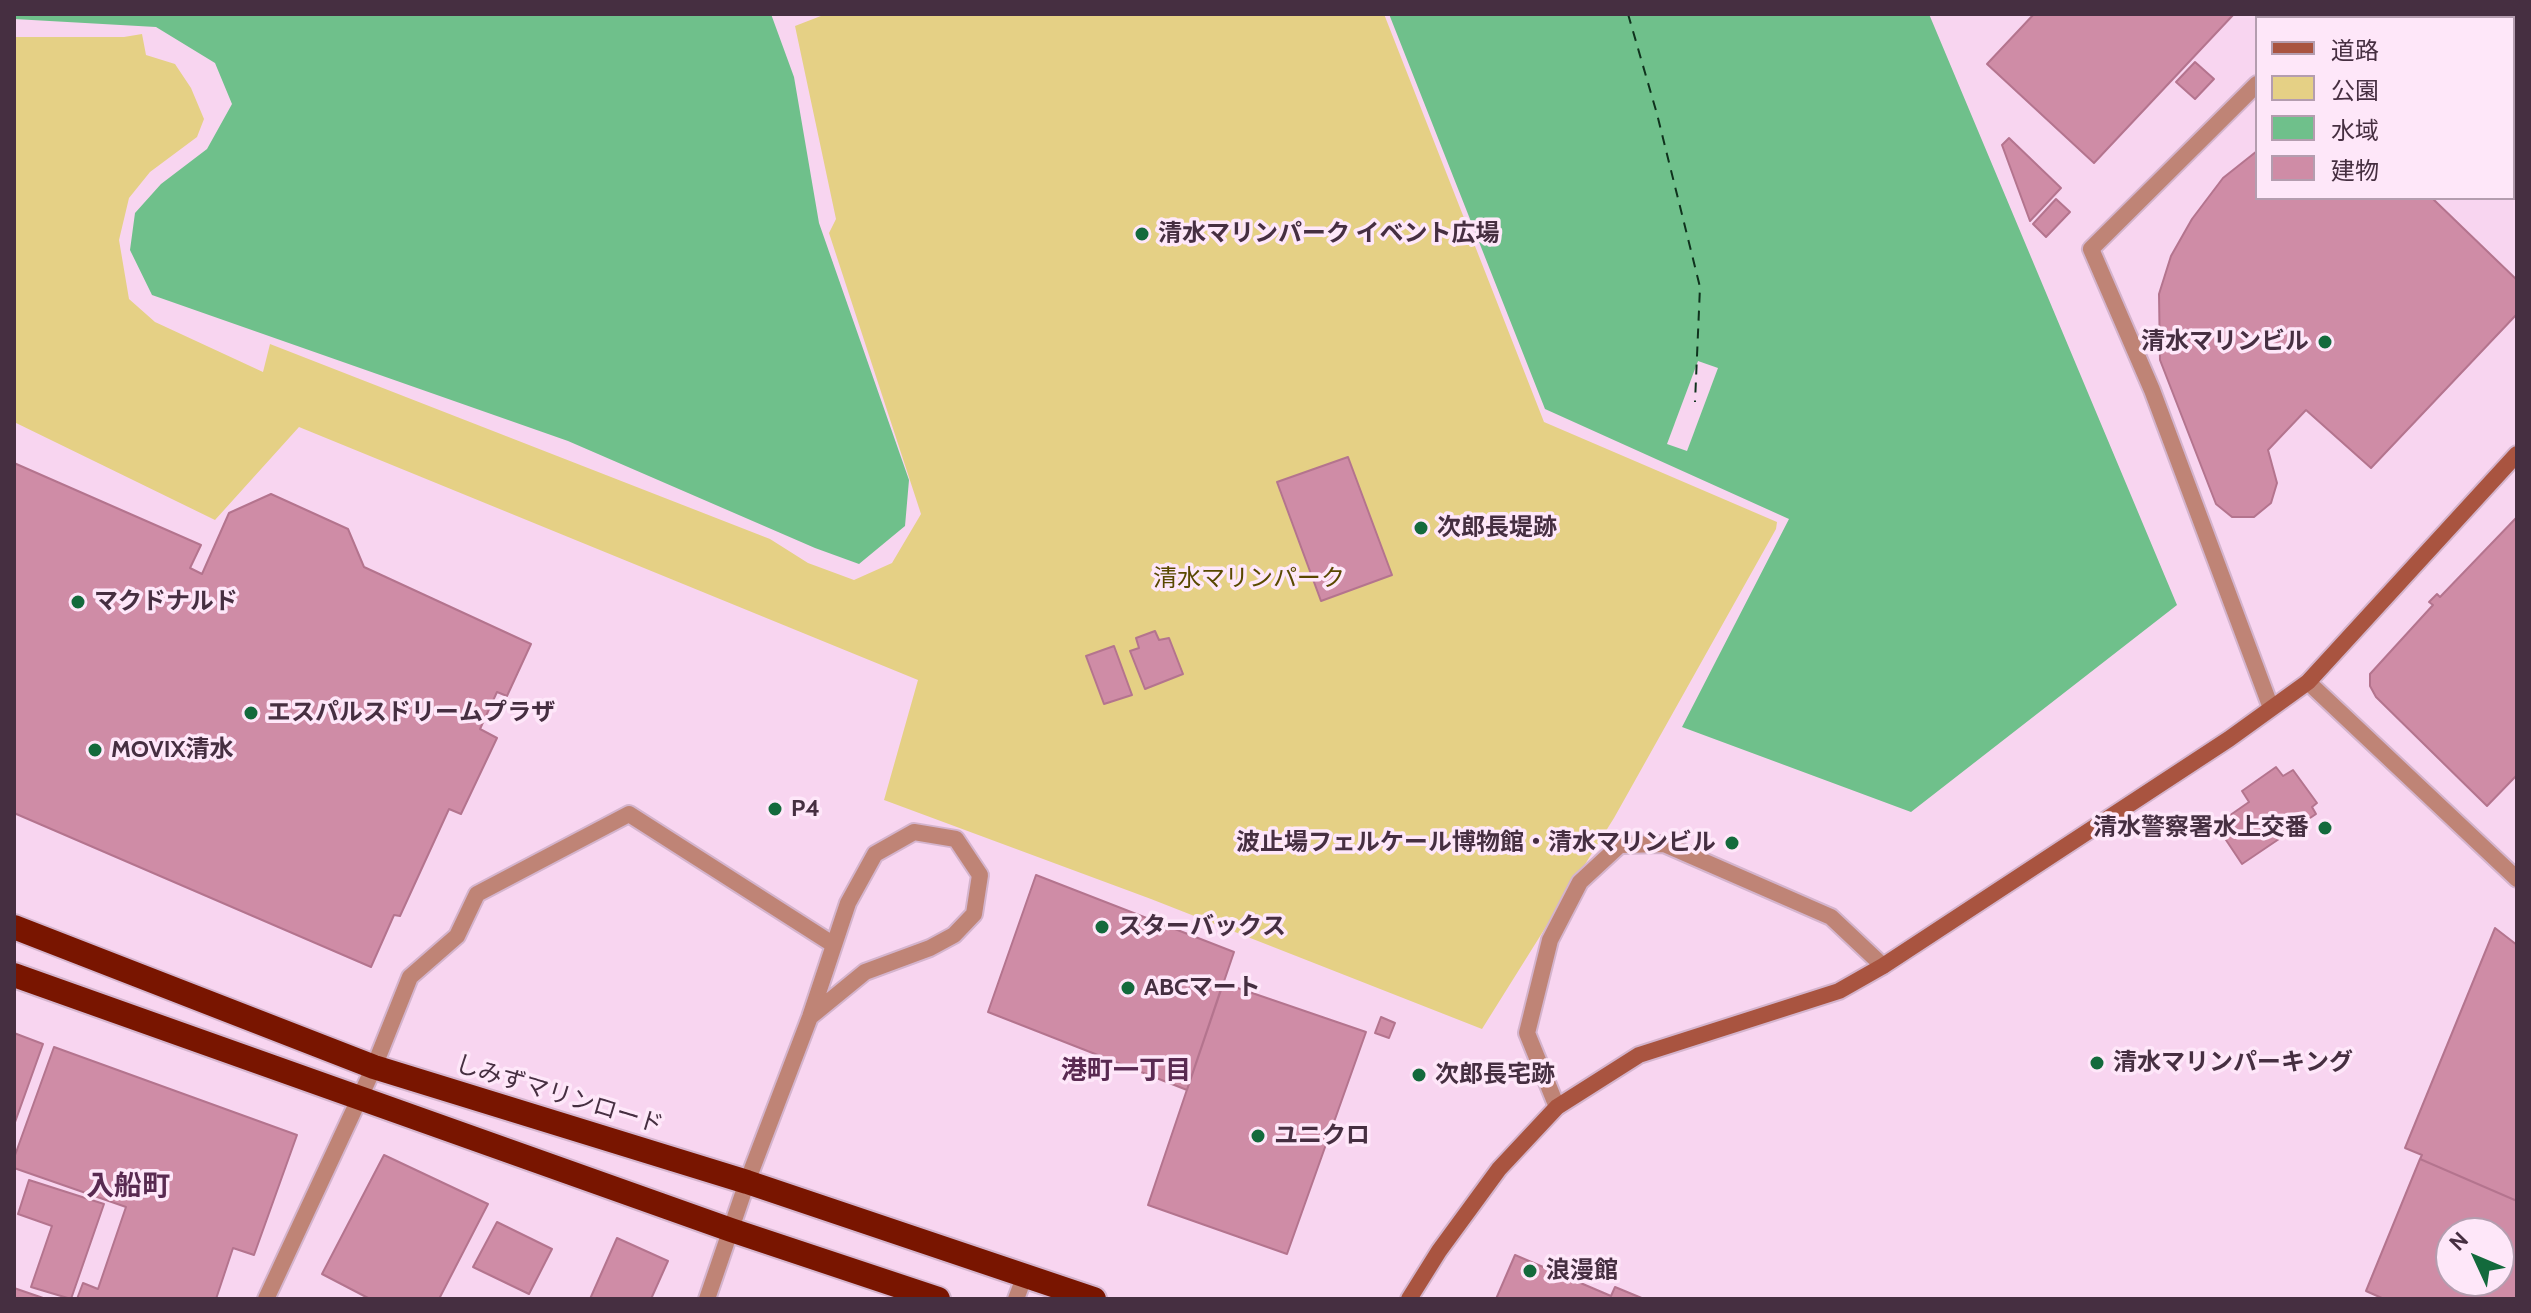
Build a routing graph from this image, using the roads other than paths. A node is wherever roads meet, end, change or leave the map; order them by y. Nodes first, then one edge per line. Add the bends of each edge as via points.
1 (2255, 86) edge
2 (2517, 454) edge
3 (2308, 682) junction
4 (2271, 708) junction
5 (2517, 879) edge
6 (14, 927) edge
7 (834, 945) junction
8 (1883, 966) junction
9 (14, 975) edge
10 (810, 1017) junction
11 (374, 1067) junction
12 (359, 1097) junction
13 (1557, 1107) junction
14 (747, 1182) junction
15 (731, 1230) junction
16 (1025, 1275) junction
17 (266, 1299) edge
18 (707, 1299) edge
19 (938, 1299) edge
20 (1016, 1299) edge
21 (1094, 1299) edge
22 (1409, 1299) edge

1 - 4 street via 2091,249 2152,390
2 - 3 street
3 - 4 street
3 - 5 street
4 - 8 street
6 - 11 highway, しみずマリンロード
7 - 10 street
7 - 10 street via 848,903 875,854 914,832 956,839 980,875 974,914 954,935 865,972
7 - 11 street via 629,814 477,894 457,936 410,977
8 - 13 street via 1839,991 1639,1055
8 - 13 street via 1831,917 1664,844 1620,845 1580,882 1550,940 1527,1033
9 - 12 highway
10 - 14 street
11 - 12 street
11 - 14 highway, しみずマリンロード
12 - 15 highway
12 - 17 street
13 - 22 street via 1499,1169
14 - 15 street
14 - 16 highway, しみずマリンロード
15 - 18 street
15 - 19 highway
16 - 20 street
16 - 21 highway, しみずマリンロード

